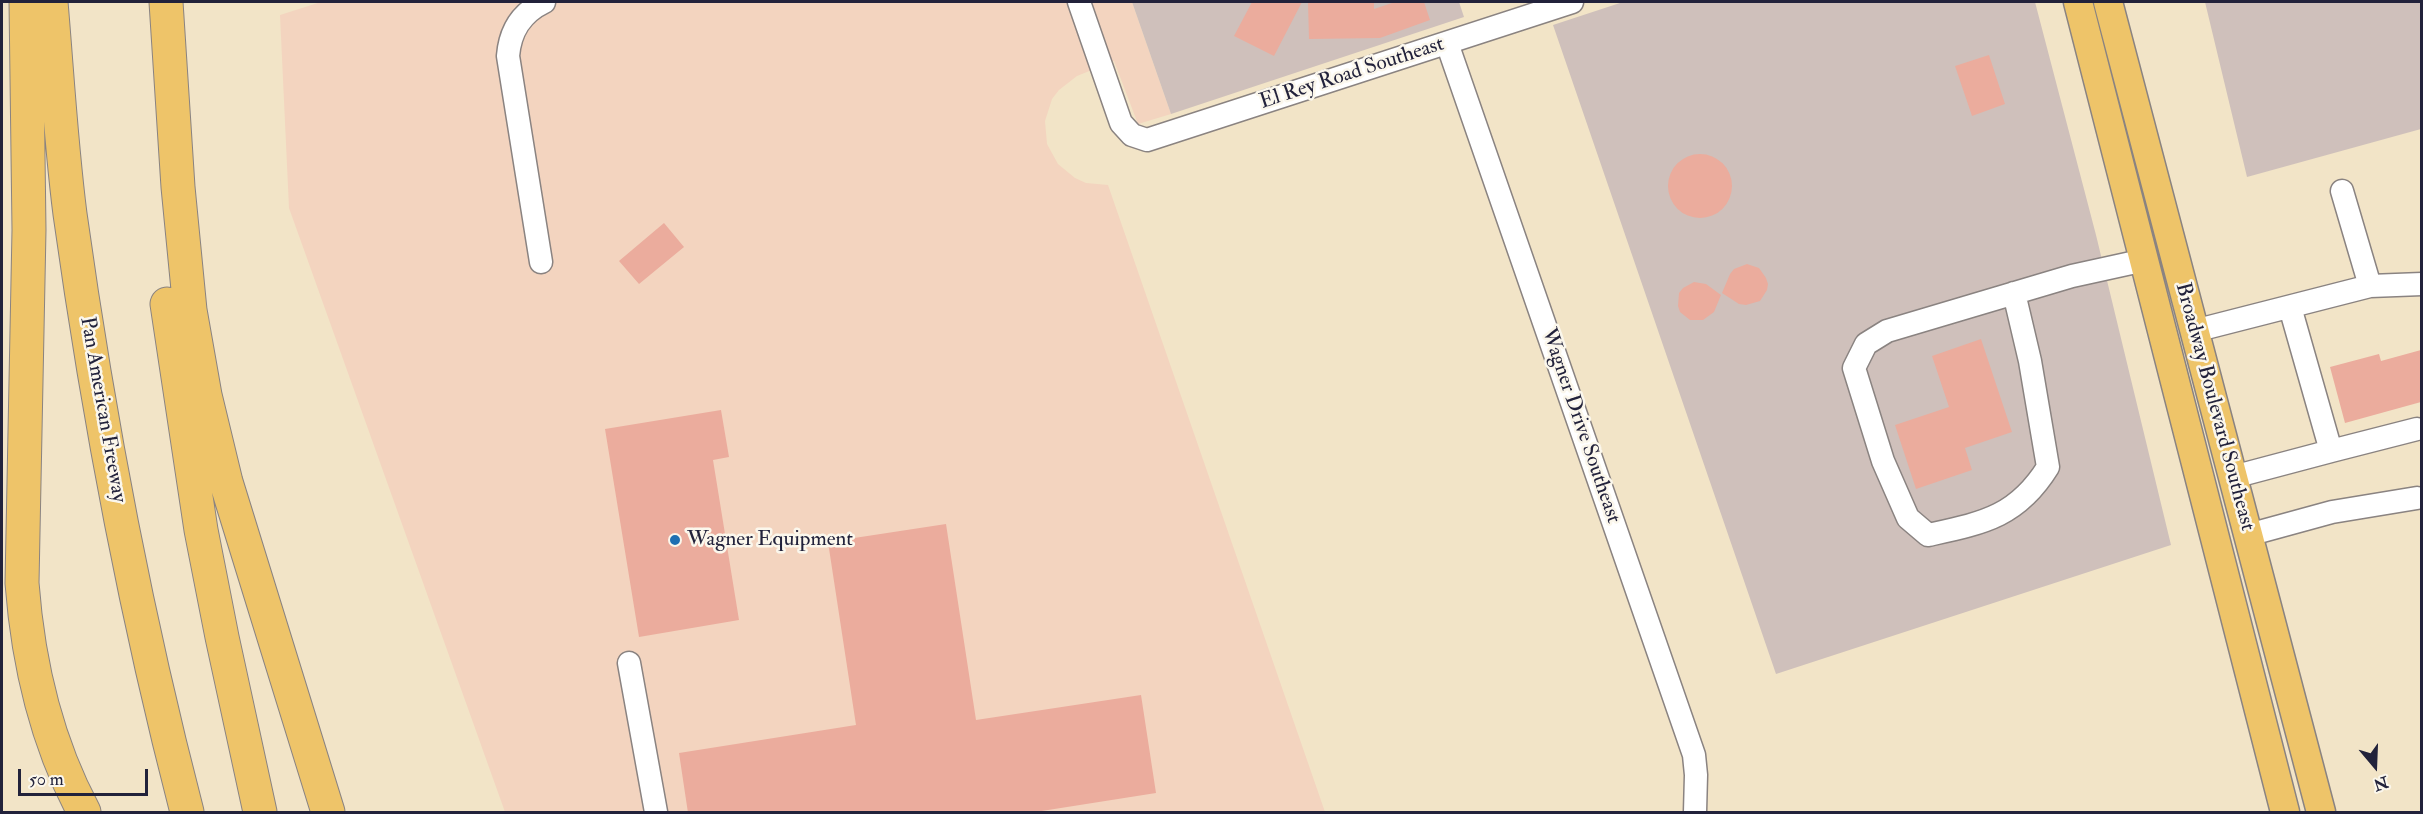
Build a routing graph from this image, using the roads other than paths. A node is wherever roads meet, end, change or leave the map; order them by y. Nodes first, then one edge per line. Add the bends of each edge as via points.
1 (26, 2) edge
2 (51, 2) edge
3 (149, 2) edge
4 (166, 2) edge
5 (544, 2) edge
6 (1079, 2) edge
7 (1572, 2) edge
8 (2078, 2) edge
9 (2108, 2) edge
10 (1447, 43) junction
11 (2146, 149) junction
12 (2117, 157) junction
13 (2342, 191) dead end
14 (2145, 260) junction
15 (541, 262) dead end
16 (2421, 284) edge
17 (2370, 286) junction
18 (2014, 293) junction
19 (2290, 307) junction
20 (2194, 332) junction
21 (2417, 429) dead end
22 (2331, 451) junction
23 (2233, 477) junction
24 (2420, 496) edge
25 (2248, 535) junction
26 (629, 663) dead end
27 (84, 813) edge
28 (187, 813) edge
29 (260, 813) edge
30 (328, 813) edge
31 (656, 813) edge
32 (1695, 813) edge
33 (2285, 813) edge
34 (2321, 813) edge

1 - 27 highway via 29,241 22,583 38,693 61,764
2 - 28 highway, Pan American Freeway via 70,213 109,452 151,667
3 - 29 highway via 157,193 170,325 203,541
4 - 30 highway via 190,310 205,394 240,528
5 - 15 street via 519,21 508,56
6 - 10 street, El Rey Road Southeast via 1121,123 1132,135 1147,140
7 - 10 street, El Rey Road Southeast
8 - 12 main road, Broadway Boulevard Southeast
9 - 11 main road, Broadway Boulevard Southeast
10 - 32 street, Wagner Drive Southeast via 1694,755
11 - 12 street
11 - 20 main road, Broadway Boulevard Southeast
12 - 14 main road, Broadway Boulevard Southeast
13 - 17 street
14 - 18 street
14 - 33 main road, Broadway Boulevard Southeast
16 - 17 street
17 - 19 street
18 - 18 street via 1887,331 1866,345 1854,368 1883,461 1908,518 1928,535 1975,525 2006,511 2034,489 2048,467
19 - 20 street
19 - 22 street
20 - 23 main road, Broadway Boulevard Southeast
21 - 22 street
22 - 23 street
23 - 25 main road, Broadway Boulevard Southeast
24 - 25 street via 2332,512
25 - 34 main road, Broadway Boulevard Southeast
26 - 31 street

